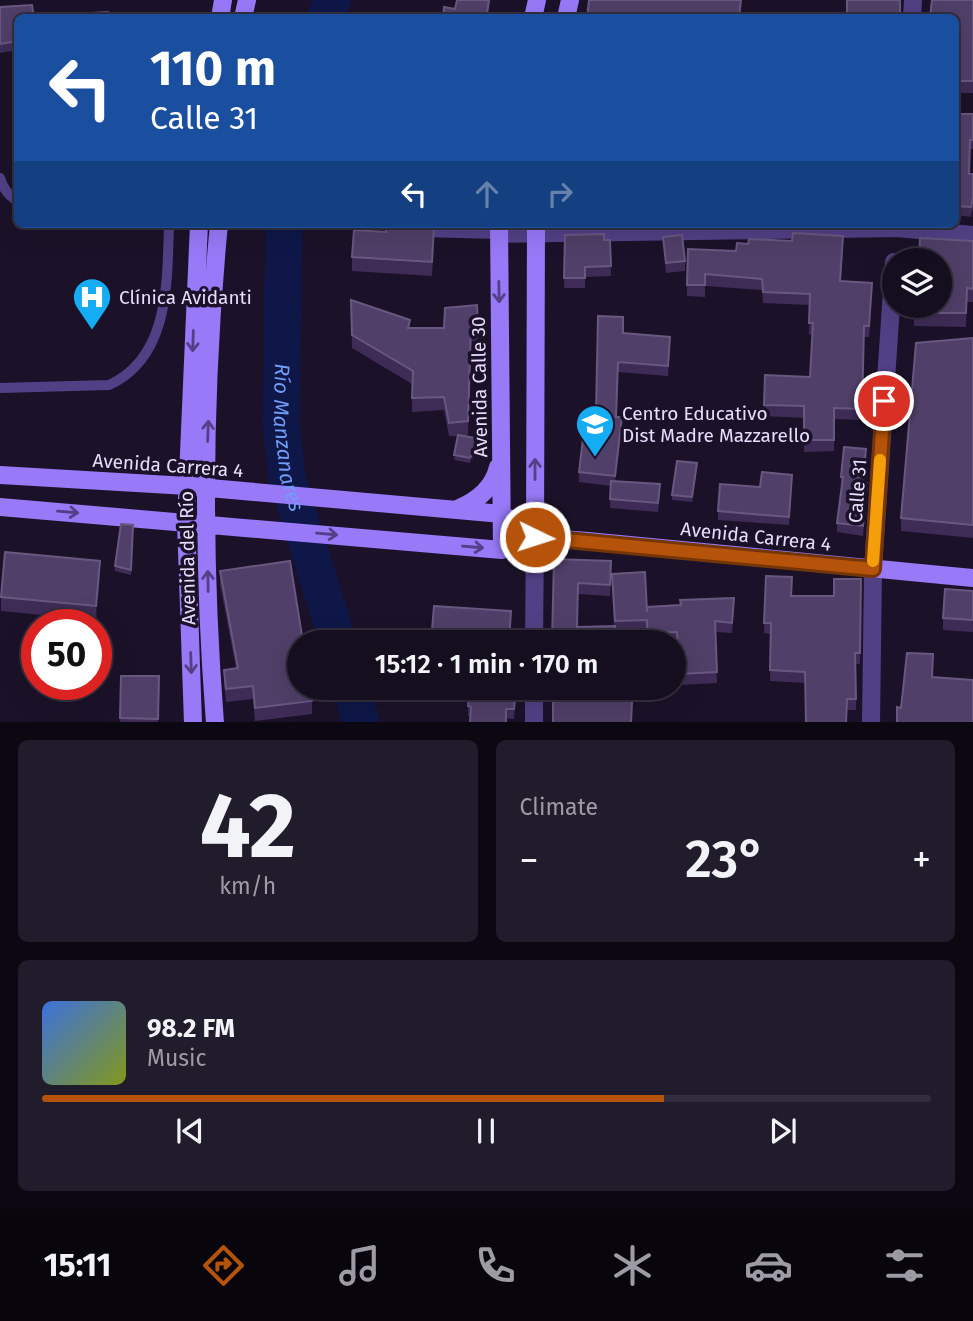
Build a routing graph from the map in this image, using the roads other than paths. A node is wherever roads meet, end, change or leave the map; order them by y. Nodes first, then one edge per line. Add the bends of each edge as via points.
1 (0, 178) edge
2 (14, 199) edge
3 (169, 228) edge
4 (199, 228) edge
5 (219, 228) edge
6 (535, 228) edge
7 (897, 228) edge
8 (914, 228) edge
9 (498, 229) edge
10 (417, 232) edge
11 (973, 235) edge
12 (895, 248) edge
13 (890, 318) edge
14 (0, 388) edge
15 (501, 457) junction
16 (0, 475) edge
17 (187, 486) junction
18 (206, 488) junction
19 (0, 507) edge
20 (457, 509) junction
21 (502, 514) junction
22 (186, 522) junction
23 (206, 523) junction
24 (535, 537) junction
25 (502, 550) junction
26 (873, 569) junction
27 (973, 578) edge
28 (534, 630) edge
29 (534, 700) edge
30 (193, 722) edge
31 (215, 722) edge
32 (534, 722) edge
33 (870, 722) edge

1 - 2 lane
3 - 14 lane via 161,318 141,362 108,385
4 -> 17 main road, Avenida del Río
18 -> 5 main road, Avenida del Río
6 - 9 street
24 -> 6 main road
7 - 12 street, Calle 31
8 - 11 street
9 - 10 lane
9 -> 15 main road, Avenida Calle 30
13 - 26 street, Calle 31
15 - 20 main road via 487,490
15 - 21 main road, Avenida Calle 30
16 - 17 main road, Avenida Carrera 4
17 - 18 main road, Avenida Carrera 4
17 - 22 main road, Avenida del Río
18 - 20 main road, Avenida Carrera 4
18 - 23 main road, Avenida del Río
19 -> 22 main road, Avenida Carrera 4
20 - 21 main road, Avenida Carrera 4
21 - 24 main road, Avenida Carrera 4
21 - 25 main road, Avenida Calle 30
22 - 23 main road, Avenida Carrera 4
22 -> 30 main road, Avenida del Río
23 -> 25 main road, Avenida Carrera 4
31 -> 23 main road, Avenida del Río
24 - 25 main road, Avenida Carrera 4
24 - 26 main road, Avenida Carrera 4
24 - 28 street
26 - 27 main road, Avenida Carrera 4
26 - 33 street, Calle 31
29 - 32 street

